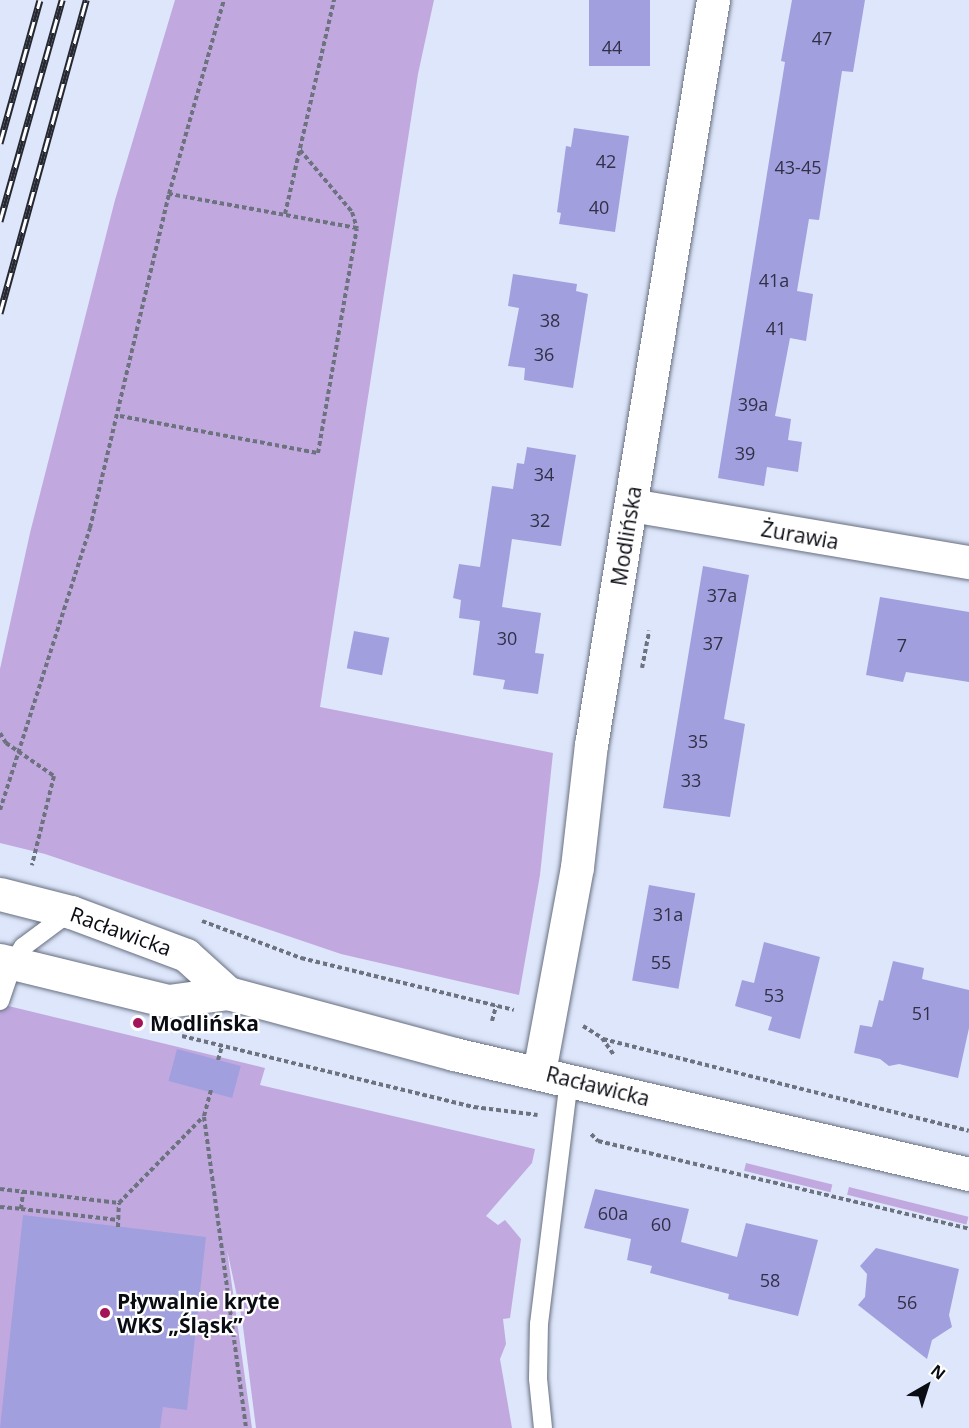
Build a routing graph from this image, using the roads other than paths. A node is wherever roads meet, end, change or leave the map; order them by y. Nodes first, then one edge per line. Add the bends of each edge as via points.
1 (713, 0) edge
2 (631, 505) junction
3 (969, 562) edge
4 (0, 894) edge
5 (71, 912) junction
6 (6, 962) edge
7 (228, 993) junction
8 (0, 1001) edge
9 (554, 1076) junction
10 (969, 1174) edge
11 (543, 1428) edge

1 - 2 street, Modlińska
2 - 3 street, Żurawia
2 - 9 street, Modlińska via 591,745
4 - 5 street, Racławicka
5 - 6 lane via 33,936
5 - 7 street, Racławicka via 186,955
6 - 7 street, Racławicka via 168,1001
6 - 8 lane
7 - 9 street, Racławicka via 454,1054
9 - 10 street, Racławicka
9 - 11 lane via 538,1324

